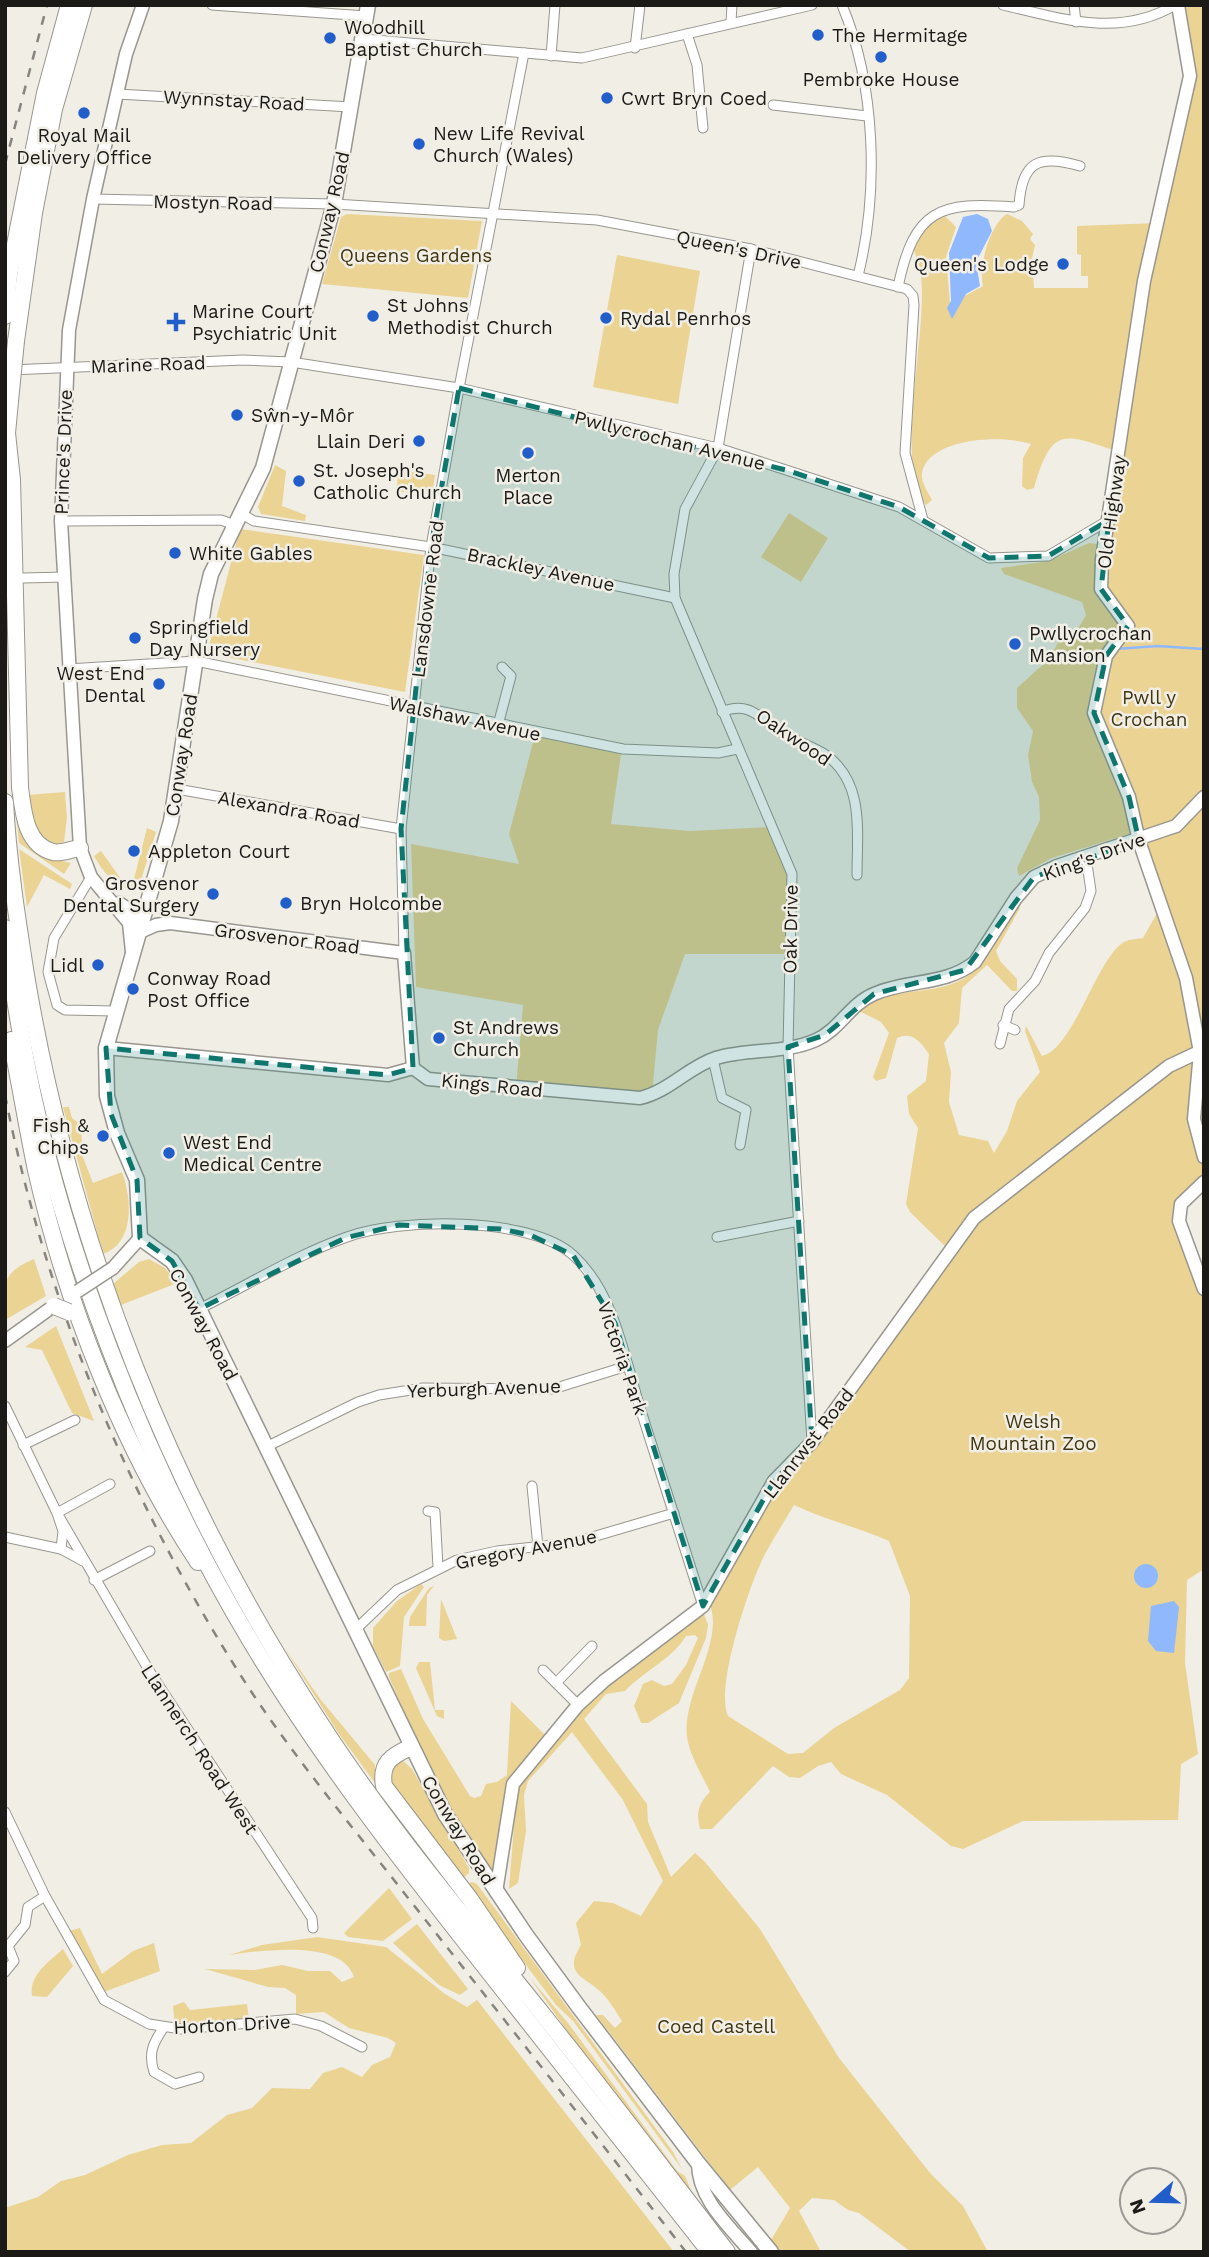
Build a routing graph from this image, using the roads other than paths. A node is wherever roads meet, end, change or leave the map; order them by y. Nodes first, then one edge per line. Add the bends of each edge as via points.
1 (69, 5) edge
2 (84, 5) edge
3 (143, 5) edge
4 (212, 5) edge
5 (555, 5) edge
6 (640, 5) edge
7 (732, 5) edge
8 (812, 5) edge
9 (842, 5) edge
10 (1003, 5) edge
11 (1074, 5) edge
12 (1177, 5) edge
13 (367, 11) edge
14 (731, 22) junction
15 (1076, 22) junction
16 (687, 34) junction
17 (363, 39) junction
18 (635, 48) junction
19 (524, 53) junction
20 (551, 56) junction
21 (117, 94) junction
22 (773, 105) dead end
23 (351, 107) junction
24 (867, 116) junction
25 (703, 128) dead end
26 (1080, 166) dead end
27 (93, 199) junction
28 (334, 205) junction
29 (495, 212) junction
30 (751, 249) junction
31 (858, 276) junction
32 (898, 287) junction
33 (5, 316) edge
34 (291, 362) junction
35 (66, 367) junction
36 (5, 370) edge
37 (459, 388) junction
38 (7, 433) junction
39 (718, 448) junction
40 (5, 469) edge
41 (238, 519) junction
42 (923, 520) junction
43 (1109, 520) junction
44 (61, 521) junction
45 (431, 547) junction
46 (65, 577) junction
47 (23, 578) dead end
48 (675, 598) junction
49 (196, 661) junction
50 (502, 667) dead end
51 (68, 669) junction
52 (415, 706) junction
53 (722, 712) junction
54 (498, 725) junction
55 (737, 749) junction
56 (177, 789) junction
57 (1204, 797) edge
58 (5, 802) edge
59 (401, 829) junction
60 (1139, 841) junction
61 (80, 848) junction
62 (1086, 857) junction
63 (857, 875) dead end
64 (91, 877) junction
65 (110, 897) junction
66 (149, 902) junction
67 (170, 923) junction
68 (5, 928) edge
69 (140, 932) junction
70 (404, 953) junction
71 (132, 958) junction
72 (5, 992) edge
73 (115, 1011) junction
74 (1003, 1025) junction
75 (1015, 1030) dead end
76 (1000, 1044) dead end
77 (788, 1047) junction
78 (106, 1048) junction
79 (1202, 1051) edge
80 (713, 1059) junction
81 (413, 1068) junction
82 (740, 1146) dead end
83 (1204, 1157) edge
84 (1204, 1182) edge
85 (799, 1221) junction
86 (717, 1237) dead end
87 (140, 1238) junction
88 (1204, 1289) edge
89 (65, 1302) junction
90 (199, 1309) junction
91 (5, 1341) edge
92 (627, 1366) junction
93 (5, 1406) edge
94 (75, 1420) dead end
95 (812, 1442) junction
96 (23, 1445) junction
97 (266, 1447) junction
98 (110, 1484) dead end
99 (531, 1486) dead end
100 (428, 1511) dead end
101 (57, 1513) junction
102 (674, 1513) junction
103 (5, 1537) edge
104 (538, 1547) junction
105 (61, 1549) junction
106 (150, 1551) dead end
107 (87, 1567) junction
108 (438, 1567) junction
109 (94, 1580) junction
110 (702, 1606) junction
111 (355, 1630) junction
112 (250, 1640) junction
113 (592, 1646) dead end
114 (543, 1670) dead end
115 (556, 1683) junction
116 (578, 1705) junction
117 (411, 1747) junction
118 (5, 1812) edge
119 (496, 1892) junction
120 (45, 1896) junction
121 (313, 1928) dead end
122 (7, 1947) edge
123 (5, 1972) edge
124 (548, 2021) junction
125 (164, 2027) junction
126 (362, 2047) dead end
127 (199, 2077) dead end
128 (698, 2163) junction
129 (710, 2252) edge
130 (727, 2252) edge
131 (751, 2252) edge
132 (771, 2252) edge

1 - 33 highway via 45,93
2 - 38 highway, bridge via 54,109 34,213
3 - 21 main road, Prince's Drive
4 - 13 street
5 - 20 street
6 - 18 street
7 - 14 street
8 - 14 street
9 - 24 street via 857,43
10 - 15 street
11 - 15 street
12 - 15 street via 1135,23
12 - 43 main road, Old Highway via 1190,76 1144,281
13 - 17 main road, Conway Road
14 - 16 street
16 - 18 street
16 - 25 street via 697,65
17 - 19 street
17 - 23 main road, Conway Road
18 - 20 street via 582,58
19 - 20 street
19 - 29 street, Lansdowne Road
21 - 23 street, Wynnstay Road
21 - 27 main road, Prince's Drive
22 - 24 street
23 - 28 main road, Conway Road
24 - 31 street via 867,241
26 - 32 street via 1037,163 1026,170 1020,183 1019,205 977,203 946,209 926,221 911,241
27 - 28 street, Mostyn Road
27 - 35 main road, Prince's Drive via 73,295
28 - 29 street, Queen's Drive
28 - 34 main road, Conway Road
29 - 30 street, Queen's Drive via 597,220
29 - 37 street, Lansdowne Road
30 - 31 street, Queen's Drive
30 - 39 street, Oak Drive
31 - 32 street, Queen's Drive
32 - 42 street via 907,289 914,305 905,453
34 - 35 street, Marine Road
34 - 37 street, Pwllycrochan Avenue
34 - 41 main road, Conway Road via 263,468
35 - 36 street, Marine Road
35 - 44 main road, Prince's Drive
37 - 39 street, Pwllycrochan Avenue
37 - 45 street, Lansdowne Road
38 - 40 highway
38 - 61 highway via 20,787 26,823 37,844 54,853
39 - 42 street, Pwllycrochan Avenue via 899,507
39 - 48 street, Oak Drive via 685,509 674,574
41 - 44 street, Brackley Avenue
41 - 45 street, Brackley Avenue
41 - 49 main road, Conway Road via 211,574
42 - 43 street, Pwllycrochan Avenue via 989,558 1034,556 1050,547 1064,547
43 - 60 main road, Old Highway via 1101,589 1129,626 1110,650 1094,713 1129,797
44 - 46 main road, Prince's Drive
45 - 48 street, Brackley Avenue
45 - 52 street, Lansdowne Road
46 - 47 street
46 - 51 main road, Prince's Drive
48 - 53 street, Oak Drive
49 - 51 street, Walshaw Avenue
49 - 52 street, Walshaw Avenue
49 - 56 main road, Conway Road
50 - 54 street via 511,676
51 - 61 main road, Prince's Drive
52 - 54 street, Walshaw Avenue
52 - 59 street, Lansdowne Road
53 - 55 street, Oak Drive
53 - 63 street, Oakwood via 750,709 836,765 851,788 858,813
54 - 55 street, Walshaw Avenue via 623,749 718,753
55 - 77 street, Oak Drive via 792,874
56 - 59 street, Alexandra Road
56 - 66 main road, Conway Road
57 - 60 main road, King's Drive via 1176,825
58 - 124 highway via 15,907 40,1057 78,1209 165,1443 237,1587 323,1728 380,1810
59 - 70 street, Lansdowne Road
60 - 62 main road, King's Drive
60 - 79 main road, Old Highway via 1186,978
61 - 64 main road, Prince's Drive
62 - 74 street via 1091,891 1085,908 1049,953 1035,981 1013,1004
62 - 77 main road, King's Drive via 1045,871 1024,887 985,948 965,970 942,980 874,994 825,1035
64 - 65 main road, Prince's Drive
64 - 73 street via 54,938 48,972 57,1005 65,1010
65 - 69 main road, Prince's Drive via 134,913
65 - 71 main road, Prince's Drive via 129,923
66 - 67 main road via 160,919
66 - 69 main road, Conway Road
67 - 69 main road, Grosvenor Road
67 - 70 main road, Grosvenor Road
68 - 112 highway via 21,1036 49,1154 96,1306 172,1489
69 - 71 main road, Conway Road
70 - 81 main road, Lansdowne Road
71 - 73 main road, Conway Road
72 - 89 highway
73 - 78 main road, Conway Road
74 - 75 street
74 - 76 street
77 - 80 main road, Kings Road
77 - 85 street, Oak Drive
78 - 81 main road via 388,1075
78 - 87 main road, Conway Road via 111,1114 137,1180
79 - 83 main road, Old Highway via 1194,1119
79 - 95 main road, Llanrwst Road via 1169,1066 974,1218
80 - 81 main road, Kings Road via 667,1089 628,1099 428,1079
80 - 82 street via 722,1098 746,1110
84 - 88 main road via 1181,1204 1179,1221
85 - 86 street
85 - 95 street, Oak Drive
87 - 89 main road, bridge via 113,1268
87 - 90 main road, Conway Road via 172,1261
89 - 91 main road
89 - 112 highway via 87,1334 125,1432 171,1518
90 - 92 street, Victoria Park via 371,1229 434,1223 501,1229 530,1235 573,1255 615,1323
90 - 97 main road, Conway Road
92 - 97 street, Yerburgh Avenue via 553,1389 423,1388 379,1395
92 - 102 street, Victoria Park
93 - 96 street, Llannerch Road West
94 - 96 street
95 - 110 main road, Llanrwst Road via 774,1480
96 - 101 street, Llannerch Road West
97 - 111 main road, Conway Road
98 - 101 street
99 - 104 street
100 - 108 street via 435,1512
101 - 105 street, Llannerch Road West via 63,1531
101 - 107 street, Llannerch Road West
102 - 104 street, Gregory Avenue via 601,1536
102 - 110 street, Victoria Park
103 - 105 street
104 - 108 street, Gregory Avenue via 475,1555
105 - 107 street, Llannerch Road West via 79,1557
106 - 109 street
107 - 109 street, Llannerch Road West
108 - 111 street, Gregory Avenue via 397,1590
109 - 121 street, Llannerch Road West via 312,1918
110 - 116 main road, Llanrwst Road
111 - 117 main road, Conway Road
112 - 129 highway via 366,1814
113 - 115 street
114 - 115 street
115 - 116 street
116 - 119 main road, Llanrwst Road via 511,1789
117 - 119 main road, Conway Road via 445,1814
117 - 124 highway via 388,1760 383,1768 384,1786 470,1899
118 - 120 street
119 - 128 main road, Conway Road
120 - 122 street via 28,1907 25,1924
120 - 125 street, Horton Drive via 104,2000
122 - 123 street via 14,1961
124 - 130 highway
125 - 126 street, Horton Drive via 295,2019 321,2026
125 - 127 street via 150,2057 154,2072 175,2084
128 - 131 main road via 704,2194
128 - 132 main road, Conway Road

